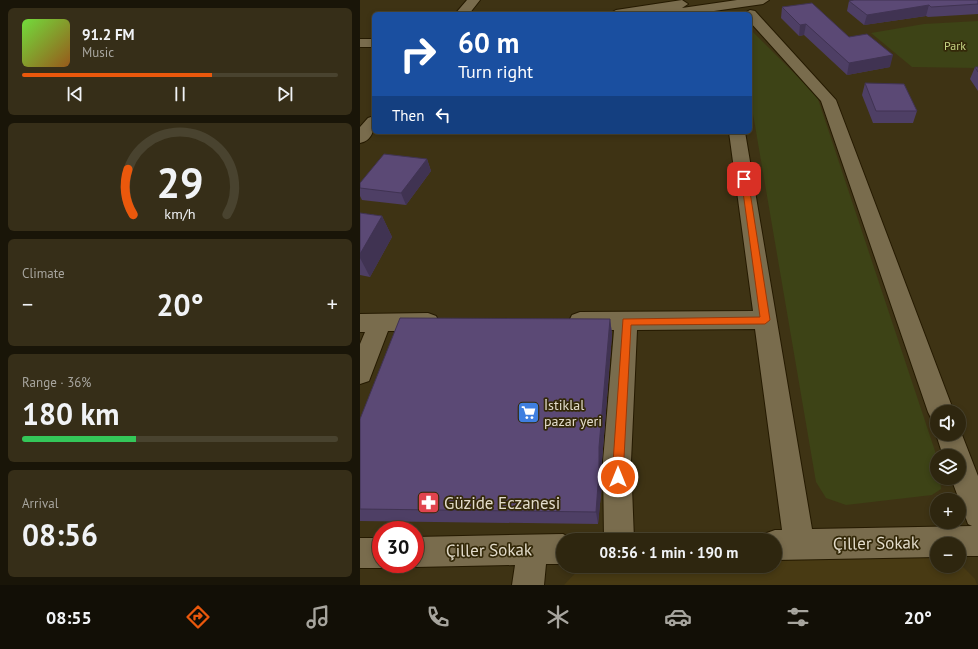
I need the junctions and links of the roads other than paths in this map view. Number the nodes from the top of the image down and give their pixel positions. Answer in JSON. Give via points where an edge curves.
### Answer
{"nodes":[{"id":1,"x":707,"y":0,"type":"edge"},
{"id":2,"x":467,"y":8,"type":"edge"},
{"id":3,"x":753,"y":8,"type":"edge"},
{"id":4,"x":458,"y":12,"type":"edge"},
{"id":5,"x":629,"y":12,"type":"edge"},
{"id":6,"x":697,"y":12,"type":"edge"},
{"id":7,"x":360,"y":34,"type":"edge"},
{"id":8,"x":372,"y":35,"type":"edge"},
{"id":9,"x":360,"y":43,"type":"edge"},
{"id":10,"x":372,"y":43,"type":"edge"},
{"id":11,"x":372,"y":123,"type":"edge"},
{"id":12,"x":737,"y":134,"type":"edge"},
{"id":13,"x":360,"y":138,"type":"edge"},
{"id":14,"x":765,"y":320,"type":"junction"},
{"id":15,"x":626,"y":321,"type":"junction"},
{"id":16,"x":452,"y":322,"type":"edge"},
{"id":17,"x":563,"y":322,"type":"edge"},
{"id":18,"x":370,"y":323,"type":"edge"},
{"id":19,"x":360,"y":374,"type":"edge"},
{"id":20,"x":938,"y":405,"type":"edge"},
{"id":21,"x":966,"y":481,"type":"edge"},
{"id":22,"x":978,"y":514,"type":"edge"},
{"id":23,"x":619,"y":533,"type":"edge"},
{"id":24,"x":978,"y":541,"type":"edge"},
{"id":25,"x":787,"y":544,"type":"edge"},
{"id":26,"x":556,"y":549,"type":"edge"},
{"id":27,"x":533,"y":550,"type":"junction"},
{"id":28,"x":424,"y":552,"type":"edge"},
{"id":29,"x":360,"y":553,"type":"edge"},
{"id":30,"x":372,"y":553,"type":"edge"},
{"id":31,"x":528,"y":585,"type":"edge"}],
"edges":[{"from":1,"to":5,"type":"street"},
{"from":2,"to":4,"type":"street"},
{"from":3,"to":6,"type":"street"},
{"from":3,"to":20,"type":"street","via":[[828,100]]},
{"from":7,"to":8,"type":"street"},
{"from":9,"to":10,"type":"street"},
{"from":11,"to":13,"type":"street"},
{"from":12,"to":14,"type":"street"},
{"from":14,"to":15,"type":"street"},
{"from":14,"to":25,"type":"street"},
{"from":15,"to":17,"type":"street"},
{"from":15,"to":23,"type":"street","via":[[618,461]]},
{"from":16,"to":18,"type":"street"},
{"from":18,"to":19,"type":"street"},
{"from":21,"to":22,"type":"street"},
{"from":24,"to":25,"type":"street","name":"Çiller Sokak"},
{"from":26,"to":27,"type":"street","name":"Çiller Sokak"},
{"from":27,"to":28,"type":"street","name":"Çiller Sokak"},
{"from":27,"to":31,"type":"street"},
{"from":29,"to":30,"type":"street"}]}
